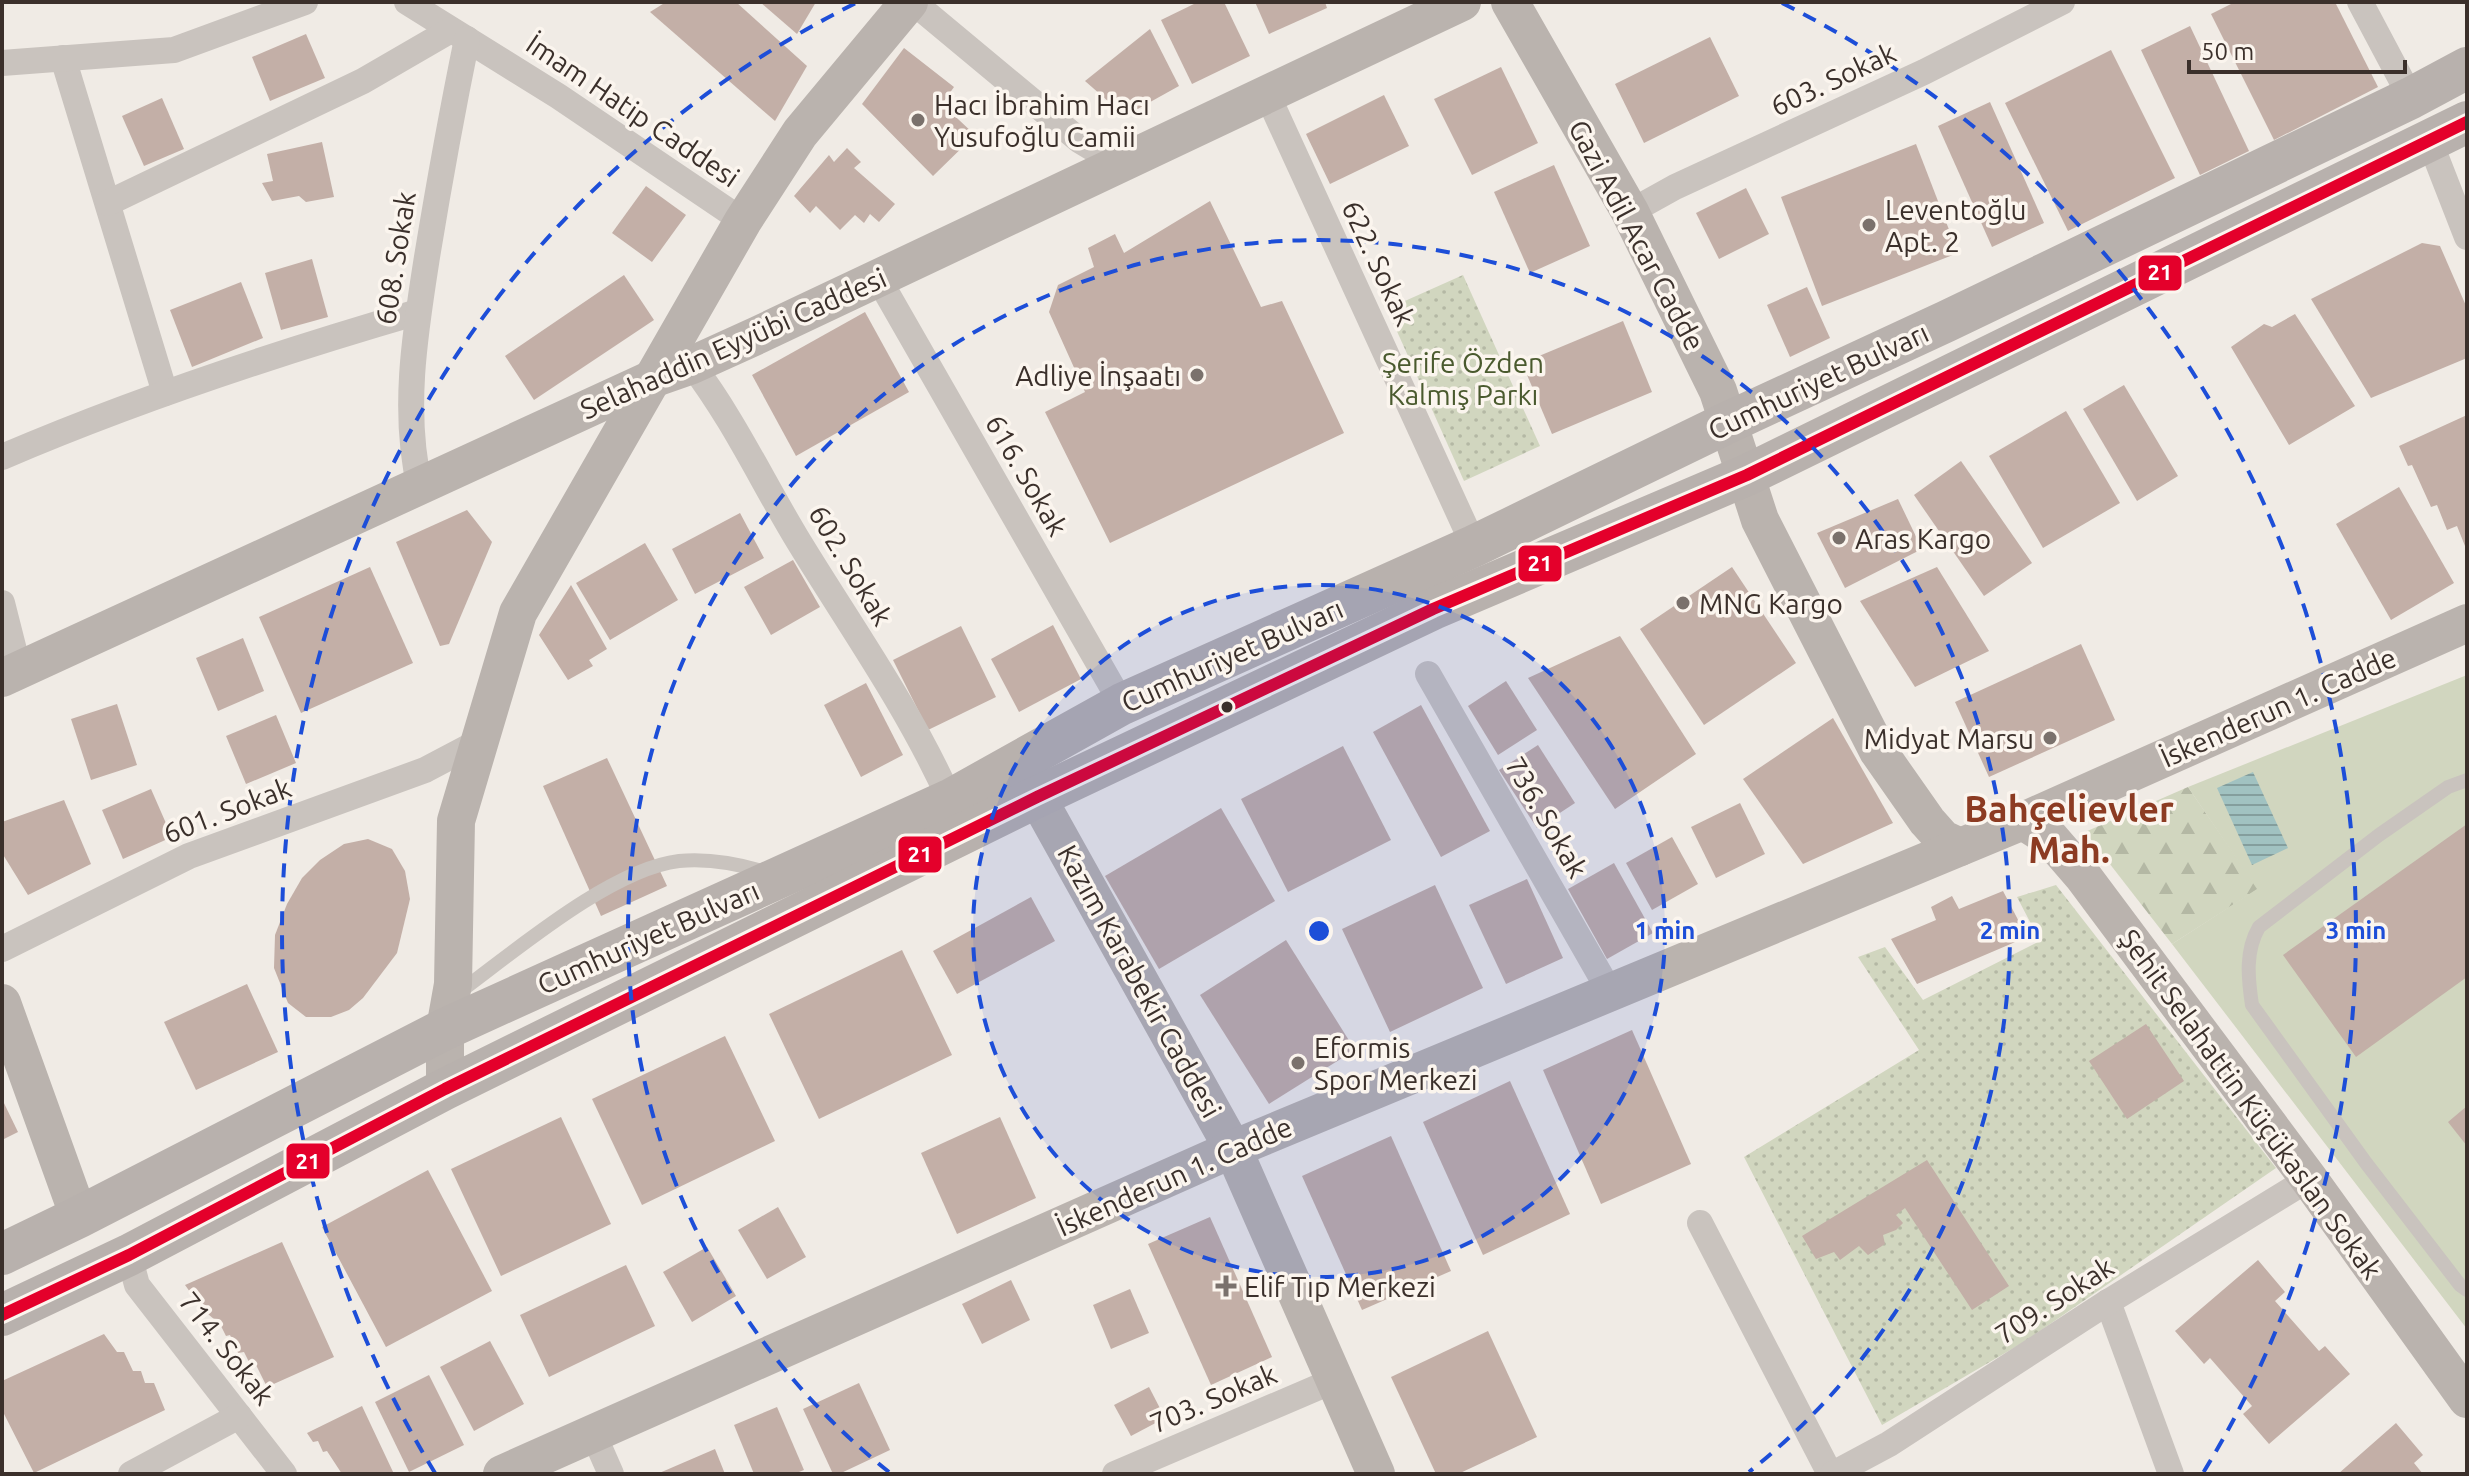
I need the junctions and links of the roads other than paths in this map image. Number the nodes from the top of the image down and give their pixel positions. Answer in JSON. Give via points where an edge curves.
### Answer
{"nodes":[{"id":1,"x":305,"y":2,"type":"edge"},
{"id":2,"x":407,"y":2,"type":"edge"},
{"id":3,"x":911,"y":2,"type":"edge"},
{"id":4,"x":1462,"y":2,"type":"edge"},
{"id":5,"x":1510,"y":2,"type":"edge"},
{"id":6,"x":2062,"y":2,"type":"edge"},
{"id":7,"x":2360,"y":2,"type":"edge"},
{"id":8,"x":459,"y":34,"type":"junction"},
{"id":9,"x":63,"y":58,"type":"junction"},
{"id":10,"x":2,"y":63,"type":"edge"},
{"id":11,"x":2467,"y":68,"type":"edge"},
{"id":12,"x":1267,"y":94,"type":"junction"},
{"id":13,"x":2411,"y":98,"type":"junction"},
{"id":14,"x":2467,"y":122,"type":"edge"},
{"id":15,"x":2430,"y":142,"type":"junction"},
{"id":16,"x":1119,"y":164,"type":"junction"},
{"id":17,"x":108,"y":203,"type":"junction"},
{"id":18,"x":1630,"y":212,"type":"junction"},
{"id":19,"x":743,"y":221,"type":"junction"},
{"id":20,"x":2467,"y":237,"type":"edge"},
{"id":21,"x":878,"y":278,"type":"junction"},
{"id":22,"x":418,"y":312,"type":"junction"},
{"id":23,"x":692,"y":365,"type":"junction"},
{"id":24,"x":652,"y":379,"type":"junction"},
{"id":25,"x":165,"y":393,"type":"junction"},
{"id":26,"x":1729,"y":422,"type":"junction"},
{"id":27,"x":2,"y":457,"type":"edge"},
{"id":28,"x":1747,"y":475,"type":"junction"},
{"id":29,"x":420,"y":488,"type":"junction"},
{"id":30,"x":1474,"y":546,"type":"junction"},
{"id":31,"x":2,"y":603,"type":"edge"},
{"id":32,"x":2467,"y":623,"type":"edge"},
{"id":33,"x":10,"y":674,"type":"edge"},
{"id":34,"x":1428,"y":674,"type":"dead end"},
{"id":35,"x":1122,"y":704,"type":"junction"},
{"id":36,"x":480,"y":741,"type":"junction"},
{"id":37,"x":2467,"y":780,"type":"edge"},
{"id":38,"x":1037,"y":797,"type":"junction"},
{"id":39,"x":950,"y":800,"type":"junction"},
{"id":40,"x":2023,"y":821,"type":"junction"},
{"id":41,"x":1960,"y":847,"type":"junction"},
{"id":42,"x":781,"y":877,"type":"junction"},
{"id":43,"x":2,"y":949,"type":"edge"},
{"id":44,"x":1610,"y":992,"type":"junction"},
{"id":45,"x":2,"y":1003,"type":"edge"},
{"id":46,"x":448,"y":1014,"type":"junction"},
{"id":47,"x":445,"y":1089,"type":"junction"},
{"id":48,"x":1233,"y":1149,"type":"junction"},
{"id":49,"x":2309,"y":1179,"type":"junction"},
{"id":50,"x":79,"y":1217,"type":"junction"},
{"id":51,"x":1700,"y":1223,"type":"dead end"},
{"id":52,"x":2,"y":1254,"type":"edge"},
{"id":53,"x":129,"y":1255,"type":"junction"},
{"id":54,"x":2467,"y":1290,"type":"edge"},
{"id":55,"x":2108,"y":1302,"type":"junction"},
{"id":56,"x":2,"y":1315,"type":"edge"},
{"id":57,"x":1335,"y":1380,"type":"junction"},
{"id":58,"x":2467,"y":1399,"type":"edge"},
{"id":59,"x":239,"y":1416,"type":"junction"},
{"id":60,"x":593,"y":1433,"type":"junction"},
{"id":61,"x":131,"y":1474,"type":"edge"},
{"id":62,"x":284,"y":1474,"type":"edge"},
{"id":63,"x":502,"y":1474,"type":"edge"},
{"id":64,"x":611,"y":1474,"type":"edge"},
{"id":65,"x":1115,"y":1474,"type":"edge"},
{"id":66,"x":1376,"y":1474,"type":"edge"},
{"id":67,"x":1831,"y":1474,"type":"edge"},
{"id":68,"x":2171,"y":1474,"type":"edge"}],
"edges":[{"from":1,"to":9,"type":"street","via":[[174,50]]},
{"from":2,"to":8,"type":"street","name":"İmam Hatip Caddesi"},
{"from":3,"to":16,"type":"street","via":[[1079,140]]},
{"from":3,"to":19,"type":"street","via":[[800,133]]},
{"from":4,"to":12,"type":"street","name":"Selahaddin Eyyübi Caddesi"},
{"from":5,"to":18,"type":"street","name":"Gazi Adil Acar Cadde"},
{"from":6,"to":18,"type":"street","name":"603. Sokak"},
{"from":7,"to":13,"type":"street"},
{"from":8,"to":17,"type":"street"},
{"from":8,"to":19,"type":"street","name":"İmam Hatip Caddesi"},
{"from":8,"to":22,"type":"street","name":"608. Sokak"},
{"from":9,"to":10,"type":"street"},
{"from":9,"to":17,"type":"street"},
{"from":11,"to":13,"type":"main road","name":"Cumhuriyet Bulvarı"},
{"from":12,"to":16,"type":"street","name":"Selahaddin Eyyübi Caddesi"},
{"from":12,"to":30,"type":"street","name":"622. Sokak"},
{"from":13,"to":26,"type":"main road","name":"Cumhuriyet Bulvarı"},
{"from":14,"to":15,"type":"main road","name":"Cumhuriyet Bulvarı"},
{"from":15,"to":20,"type":"street"},
{"from":15,"to":28,"type":"main road","name":"Cumhuriyet Bulvarı"},
{"from":16,"to":21,"type":"street","name":"Selahaddin Eyyübi Caddesi"},
{"from":17,"to":25,"type":"street"},
{"from":18,"to":26,"type":"street","name":"Gazi Adil Acar Cadde"},
{"from":19,"to":24,"type":"street"},
{"from":21,"to":23,"type":"street","name":"Selahaddin Eyyübi Caddesi"},
{"from":21,"to":35,"type":"street","name":"616. Sokak"},
{"from":22,"to":25,"type":"street"},
{"from":22,"to":29,"type":"street","name":"608. Sokak","via":[[412,454]]},
{"from":23,"to":24,"type":"street","name":"Selahaddin Eyyübi Caddesi"},
{"from":23,"to":39,"type":"street","name":"602. Sokak","via":[[715,395],[931,757]]},
{"from":24,"to":29,"type":"street","name":"Selahaddin Eyyübi Caddesi"},
{"from":24,"to":36,"type":"street","via":[[518,613]]},
{"from":25,"to":27,"type":"street"},
{"from":26,"to":28,"type":"street","name":"Gazi Adil Acar Cadde"},
{"from":26,"to":30,"type":"main road","name":"Cumhuriyet Bulvarı"},
{"from":28,"to":38,"type":"main road","name":"Cumhuriyet Bulvarı","via":[[1433,609]]},
{"from":28,"to":41,"type":"street","via":[[1760,520],[1878,751],[1927,821],[1943,839]]},
{"from":29,"to":33,"type":"street","name":"Selahaddin Eyyübi Caddesi"},
{"from":30,"to":35,"type":"main road","name":"Cumhuriyet Bulvarı"},
{"from":31,"to":33,"type":"street"},
{"from":32,"to":40,"type":"street","name":"İskenderun 1. Cadde"},
{"from":34,"to":44,"type":"street","name":"736. Sokak"},
{"from":35,"to":39,"type":"main road","name":"Cumhuriyet Bulvarı"},
{"from":36,"to":43,"type":"street","name":"601. Sokak","via":[[425,770],[189,856]]},
{"from":36,"to":46,"type":"street","via":[[456,821]]},
{"from":37,"to":54,"type":"lane","via":[[2448,787],[2379,835],[2259,927],[2250,942],[2248,980],[2252,1005],[2375,1175]]},
{"from":38,"to":47,"type":"main road","name":"Cumhuriyet Bulvarı"},
{"from":38,"to":48,"type":"street","name":"Kazım Karabekir Caddesi"},
{"from":39,"to":42,"type":"main road","name":"Cumhuriyet Bulvarı"},
{"from":40,"to":41,"type":"street","name":"İskenderun 1. Cadde"},
{"from":40,"to":49,"type":"street","name":"Şehit Selahattin Küçükaslan Sokak","via":[[2050,838],[2082,875]]},
{"from":41,"to":44,"type":"street","name":"İskenderun 1. Cadde"},
{"from":42,"to":46,"type":"main road","name":"Cumhuriyet Bulvarı"},
{"from":42,"to":46,"type":"lane","via":[[737,863],[677,861],[626,878],[568,912]]},
{"from":44,"to":48,"type":"street","name":"İskenderun 1. Cadde"},
{"from":45,"to":50,"type":"street"},
{"from":46,"to":47,"type":"street"},
{"from":46,"to":50,"type":"main road","name":"Cumhuriyet Bulvarı"},
{"from":47,"to":53,"type":"main road","name":"Cumhuriyet Bulvarı"},
{"from":48,"to":57,"type":"street","name":"Kazım Karabekir Caddesi"},
{"from":48,"to":60,"type":"street","name":"İskenderun 1. Cadde"},
{"from":49,"to":55,"type":"street","name":"709. Sokak"},
{"from":49,"to":58,"type":"street","name":"Şehit Selahattin Küçükaslan Sokak"},
{"from":50,"to":52,"type":"main road","name":"Cumhuriyet Bulvarı"},
{"from":51,"to":67,"type":"street"},
{"from":53,"to":56,"type":"main road","name":"Cumhuriyet Bulvarı"},
{"from":53,"to":59,"type":"street","name":"714. Sokak","via":[[137,1285]]},
{"from":55,"to":67,"type":"street","name":"709. Sokak","via":[[1889,1444]]},
{"from":55,"to":68,"type":"street"},
{"from":57,"to":65,"type":"street","name":"703. Sokak"},
{"from":57,"to":66,"type":"street","name":"Kazım Karabekir Caddesi"},
{"from":59,"to":61,"type":"street"},
{"from":59,"to":62,"type":"street","name":"714. Sokak"},
{"from":60,"to":63,"type":"street","name":"İskenderun 1. Cadde"},
{"from":60,"to":64,"type":"street"}]}
